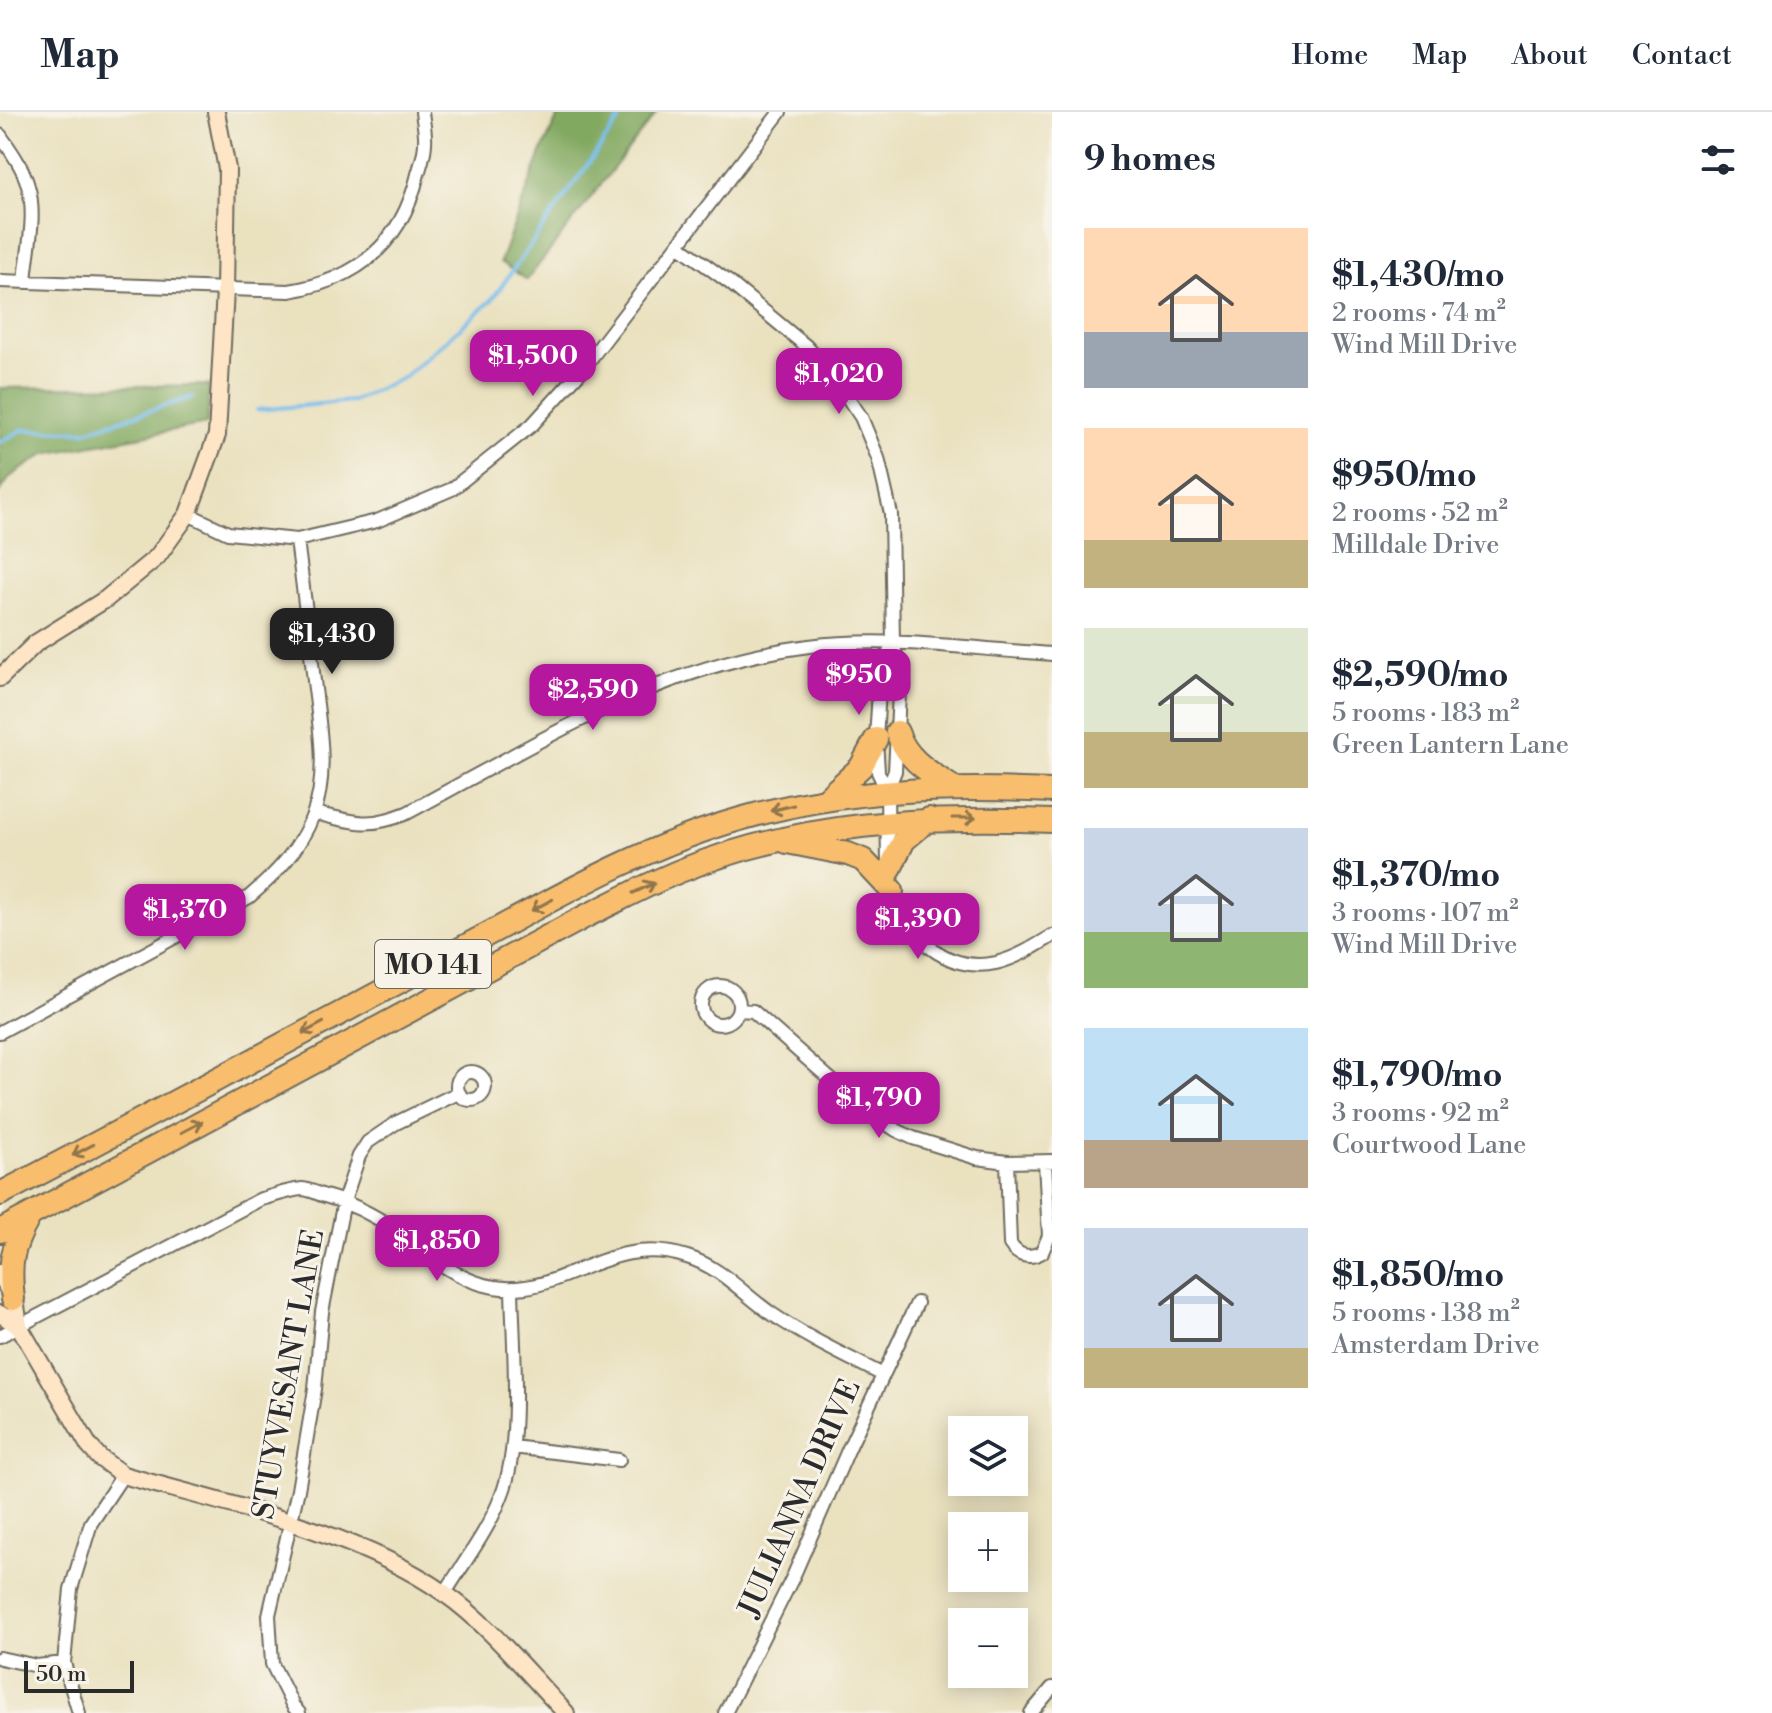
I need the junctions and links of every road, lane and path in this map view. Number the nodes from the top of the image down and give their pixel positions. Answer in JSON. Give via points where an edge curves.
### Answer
{"nodes":[{"id":1,"x":216,"y":112,"type":"edge"},
{"id":2,"x":422,"y":112,"type":"edge"},
{"id":3,"x":780,"y":112,"type":"edge"},
{"id":4,"x":0,"y":135,"type":"edge"},
{"id":5,"x":678,"y":245,"type":"junction"},
{"id":6,"x":0,"y":281,"type":"edge"},
{"id":7,"x":25,"y":282,"type":"junction"},
{"id":8,"x":225,"y":290,"type":"junction"},
{"id":9,"x":188,"y":514,"type":"junction"},
{"id":10,"x":297,"y":540,"type":"junction"},
{"id":11,"x":893,"y":643,"type":"junction"},
{"id":12,"x":1052,"y":654,"type":"edge"},
{"id":13,"x":0,"y":678,"type":"edge"},
{"id":14,"x":897,"y":732,"type":"junction"},
{"id":15,"x":876,"y":739,"type":"junction"},
{"id":16,"x":952,"y":787,"type":"junction"},
{"id":17,"x":887,"y":791,"type":"junction"},
{"id":18,"x":1052,"y":791,"type":"edge"},
{"id":19,"x":826,"y":799,"type":"junction"},
{"id":20,"x":314,"y":813,"type":"junction"},
{"id":21,"x":929,"y":819,"type":"junction"},
{"id":22,"x":1052,"y":821,"type":"edge"},
{"id":23,"x":886,"y":822,"type":"junction"},
{"id":24,"x":778,"y":840,"type":"junction"},
{"id":25,"x":890,"y":882,"type":"junction"},
{"id":26,"x":1052,"y":936,"type":"edge"},
{"id":27,"x":739,"y":1010,"type":"dead end"},
{"id":28,"x":0,"y":1032,"type":"edge"},
{"id":29,"x":458,"y":1093,"type":"dead end"},
{"id":30,"x":1049,"y":1161,"type":"edge"},
{"id":31,"x":1007,"y":1162,"type":"junction"},
{"id":32,"x":0,"y":1194,"type":"edge"},
{"id":33,"x":344,"y":1201,"type":"junction"},
{"id":34,"x":30,"y":1215,"type":"junction"},
{"id":35,"x":0,"y":1231,"type":"edge"},
{"id":36,"x":0,"y":1273,"type":"edge"},
{"id":37,"x":512,"y":1288,"type":"junction"},
{"id":38,"x":917,"y":1303,"type":"dead end"},
{"id":39,"x":7,"y":1306,"type":"edge"},
{"id":40,"x":19,"y":1326,"type":"junction"},
{"id":41,"x":0,"y":1336,"type":"edge"},
{"id":42,"x":883,"y":1375,"type":"junction"},
{"id":43,"x":513,"y":1447,"type":"junction"},
{"id":44,"x":619,"y":1460,"type":"dead end"},
{"id":45,"x":123,"y":1475,"type":"junction"},
{"id":46,"x":289,"y":1522,"type":"junction"},
{"id":47,"x":445,"y":1593,"type":"junction"},
{"id":48,"x":0,"y":1658,"type":"edge"},
{"id":49,"x":64,"y":1663,"type":"junction"},
{"id":50,"x":1052,"y":1688,"type":"edge"},
{"id":51,"x":79,"y":1713,"type":"edge"},
{"id":52,"x":299,"y":1713,"type":"edge"},
{"id":53,"x":566,"y":1713,"type":"edge"},
{"id":54,"x":725,"y":1713,"type":"edge"},
{"id":55,"x":1031,"y":1713,"type":"edge"}],
"edges":[{"from":1,"to":8,"type":"street","via":[[227,169]]},
{"from":2,"to":8,"type":"street","via":[[425,144],[416,186],[405,216],[376,253],[313,287]]},
{"from":3,"to":5,"type":"street"},
{"from":4,"to":7,"type":"street","via":[[29,187]]},
{"from":5,"to":10,"type":"street","via":[[581,371],[532,425],[475,472],[452,489],[377,521]]},
{"from":5,"to":11,"type":"street","via":[[806,346],[861,417],[878,458],[891,514]]},
{"from":6,"to":7,"type":"street"},
{"from":7,"to":8,"type":"street"},
{"from":8,"to":9,"type":"street","via":[[217,435]]},
{"from":9,"to":10,"type":"street","via":[[228,533]]},
{"from":9,"to":13,"type":"street","via":[[157,557],[106,599],[36,643]]},
{"from":10,"to":20,"type":"street","via":[[321,769]]},
{"from":11,"to":12,"type":"street"},
{"from":11,"to":14,"type":"street","via":[[900,673]]},
{"from":11,"to":15,"type":"street","via":[[880,674]]},
{"from":11,"to":20,"type":"street","via":[[809,646],[706,667],[583,717],[383,823],[362,824]]},
{"from":14,"to":16,"type":"highway","via":[[913,761]]},
{"from":14,"to":17,"type":"street","via":[[895,771]]},
{"from":15,"to":17,"type":"street","via":[[878,772]]},
{"from":15,"to":19,"type":"highway","via":[[861,767]]},
{"from":16,"to":17,"type":"highway","number":"MO 141"},
{"from":16,"to":18,"type":"highway","number":"MO 141"},
{"from":17,"to":19,"type":"highway","number":"MO 141"},
{"from":17,"to":23,"type":"street"},
{"from":19,"to":32,"type":"highway","number":"MO 141","one_way":true,"via":[[739,819],[637,857]]},
{"from":20,"to":28,"type":"street","via":[[283,866],[249,897]]},
{"from":21,"to":22,"type":"highway","number":"MO 141","one_way":true},
{"from":21,"to":23,"type":"highway","number":"MO 141"},
{"from":21,"to":25,"type":"highway","via":[[904,840]]},
{"from":23,"to":24,"type":"highway","number":"MO 141"},
{"from":23,"to":25,"type":"street"},
{"from":24,"to":25,"type":"highway","via":[[848,854]]},
{"from":34,"to":24,"type":"highway","number":"MO 141","one_way":true,"via":[[631,894],[681,871]]},
{"from":25,"to":26,"type":"street","via":[[909,927],[922,942],[961,962],[994,963],[1025,953]]},
{"from":27,"to":31,"type":"street","via":[[753,1011],[864,1109],[896,1130],[977,1158]]},
{"from":29,"to":33,"type":"street","name":"STUYVESANT LANE","via":[[368,1142]]},
{"from":30,"to":31,"type":"street"},
{"from":30,"to":31,"type":"street","via":[[1049,1236],[1042,1252],[1029,1257],[1010,1244]]},
{"from":33,"to":37,"type":"street","via":[[373,1215],[445,1267],[492,1287]]},
{"from":33,"to":40,"type":"street","via":[[303,1189],[261,1199]]},
{"from":33,"to":46,"type":"street","name":"STUYVESANT LANE"},
{"from":34,"to":35,"type":"highway","number":"MO 141"},
{"from":34,"to":39,"type":"highway","via":[[15,1242]]},
{"from":36,"to":39,"type":"street"},
{"from":37,"to":42,"type":"street","via":[[546,1282],[601,1259],[664,1250],[719,1271],[807,1337]]},
{"from":37,"to":43,"type":"street"},
{"from":38,"to":42,"type":"street","name":"JULIANNA DRIVE"},
{"from":39,"to":40,"type":"street"},
{"from":40,"to":41,"type":"street"},
{"from":40,"to":45,"type":"street","via":[[89,1446]]},
{"from":42,"to":54,"type":"street","name":"JULIANNA DRIVE","via":[[793,1577]]},
{"from":43,"to":44,"type":"street"},
{"from":43,"to":47,"type":"street","via":[[501,1498]]},
{"from":45,"to":46,"type":"street"},
{"from":45,"to":49,"type":"street","via":[[91,1523],[78,1563]]},
{"from":46,"to":47,"type":"street","via":[[380,1556]]},
{"from":46,"to":52,"type":"street","name":"STUYVESANT LANE","via":[[269,1615],[269,1643],[272,1664]]},
{"from":47,"to":53,"type":"street"},
{"from":48,"to":49,"type":"street","via":[[37,1666]]},
{"from":49,"to":51,"type":"street"},
{"from":50,"to":55,"type":"street"}]}
